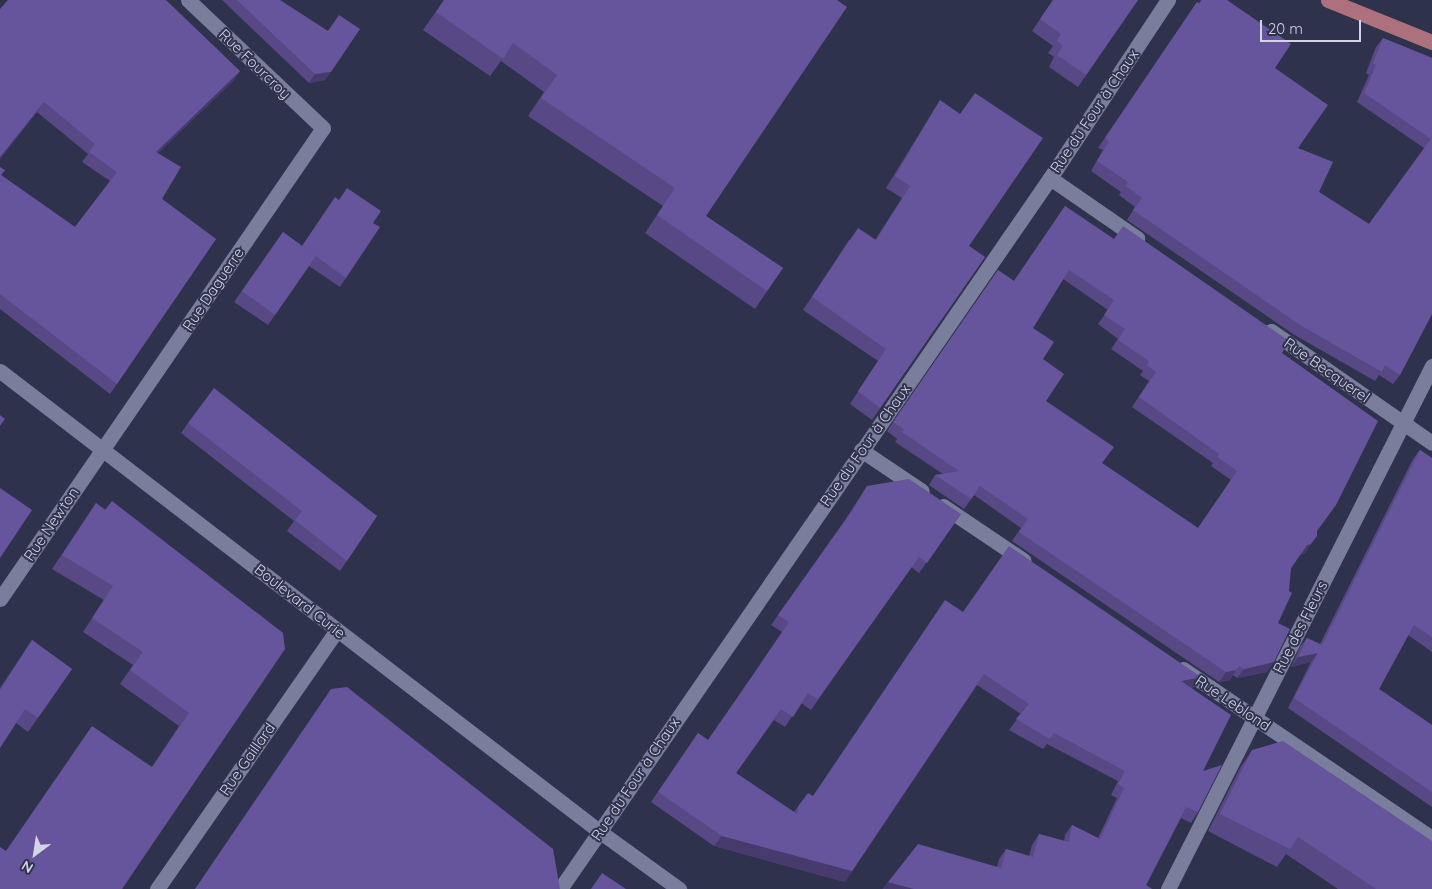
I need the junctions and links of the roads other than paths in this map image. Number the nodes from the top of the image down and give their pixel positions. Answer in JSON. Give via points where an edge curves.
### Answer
{"nodes":[{"id":1,"x":188,"y":0,"type":"edge"},
{"id":2,"x":1168,"y":0,"type":"edge"},
{"id":3,"x":1328,"y":0,"type":"edge"},
{"id":4,"x":1432,"y":42,"type":"edge"},
{"id":5,"x":323,"y":128,"type":"joint"},
{"id":6,"x":1050,"y":178,"type":"junction"},
{"id":7,"x":1147,"y":245,"type":"edge"},
{"id":8,"x":1260,"y":323,"type":"edge"},
{"id":9,"x":1432,"y":366,"type":"edge"},
{"id":10,"x":0,"y":371,"type":"edge"},
{"id":11,"x":1403,"y":422,"type":"junction"},
{"id":12,"x":1432,"y":443,"type":"edge"},
{"id":13,"x":102,"y":449,"type":"junction"},
{"id":14,"x":861,"y":450,"type":"junction"},
{"id":15,"x":1039,"y":571,"type":"edge"},
{"id":16,"x":0,"y":600,"type":"edge"},
{"id":17,"x":337,"y":630,"type":"junction"},
{"id":18,"x":1169,"y":659,"type":"edge"},
{"id":19,"x":1255,"y":718,"type":"junction"},
{"id":20,"x":600,"y":831,"type":"junction"},
{"id":21,"x":1432,"y":838,"type":"edge"},
{"id":22,"x":157,"y":889,"type":"edge"},
{"id":23,"x":560,"y":889,"type":"edge"},
{"id":24,"x":679,"y":889,"type":"edge"},
{"id":25,"x":1168,"y":889,"type":"edge"}],
"edges":[{"from":1,"to":5,"type":"street","name":"Rue Fourcroy"},
{"from":2,"to":6,"type":"street","name":"Rue du Four à Chaux"},
{"from":3,"to":4,"type":"main road"},
{"from":5,"to":13,"type":"street","name":"Rue Daguerre"},
{"from":6,"to":7,"type":"street"},
{"from":6,"to":14,"type":"street","name":"Rue du Four à Chaux"},
{"from":8,"to":11,"type":"street","name":"Rue Becquerel"},
{"from":9,"to":11,"type":"street","name":"Rue des Fleurs"},
{"from":10,"to":13,"type":"street","name":"Boulevard Curie"},
{"from":11,"to":12,"type":"street","name":"Rue Becquerel"},
{"from":11,"to":19,"type":"street","name":"Rue des Fleurs"},
{"from":13,"to":16,"type":"street","name":"Rue Newton"},
{"from":13,"to":17,"type":"street","name":"Boulevard Curie"},
{"from":14,"to":15,"type":"street"},
{"from":14,"to":20,"type":"street","name":"Rue du Four à Chaux"},
{"from":17,"to":20,"type":"street","name":"Boulevard Curie"},
{"from":17,"to":22,"type":"street","name":"Rue Gaillard"},
{"from":18,"to":19,"type":"street","name":"Rue Leblond"},
{"from":19,"to":21,"type":"street","name":"Rue Leblond"},
{"from":19,"to":25,"type":"street","name":"Rue des Fleurs"},
{"from":20,"to":23,"type":"street","name":"Rue du Four à Chaux"},
{"from":20,"to":24,"type":"street","name":"Boulevard Curie"}]}
